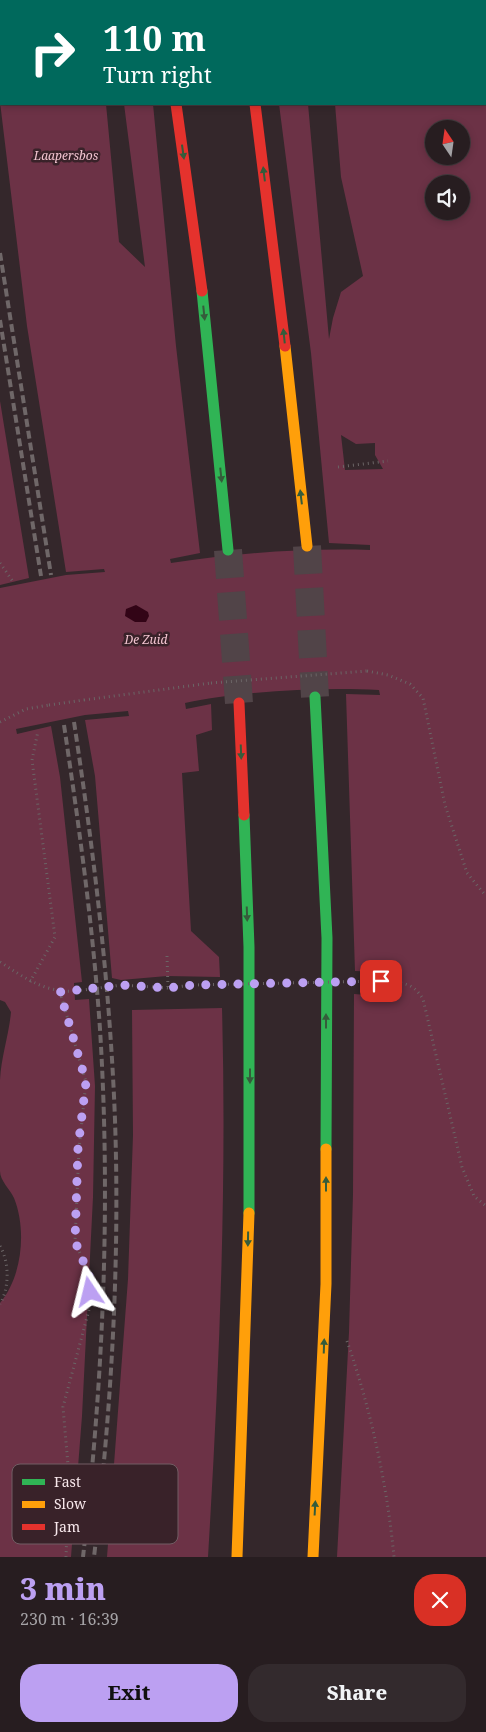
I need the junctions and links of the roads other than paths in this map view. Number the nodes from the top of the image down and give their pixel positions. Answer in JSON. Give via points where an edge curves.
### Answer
{"nodes":[{"id":1,"x":176,"y":105,"type":"edge"},
{"id":2,"x":255,"y":105,"type":"edge"},
{"id":3,"x":306,"y":546,"type":"tunnel mouth"},
{"id":4,"x":228,"y":550,"type":"tunnel mouth"},
{"id":5,"x":316,"y":697,"type":"tunnel mouth"},
{"id":6,"x":239,"y":703,"type":"tunnel mouth"},
{"id":7,"x":237,"y":1557,"type":"edge"},
{"id":8,"x":313,"y":1557,"type":"edge"}],
"edges":[{"from":1,"to":4,"type":"highway","one_way":true,"via":[[201,281]]},
{"from":3,"to":2,"type":"highway","one_way":true},
{"from":8,"to":5,"type":"highway","one_way":true,"via":[[326,1244],[326,938]]},
{"from":6,"to":7,"type":"highway","one_way":true,"via":[[249,946],[250,1151],[246,1392]]}]}
